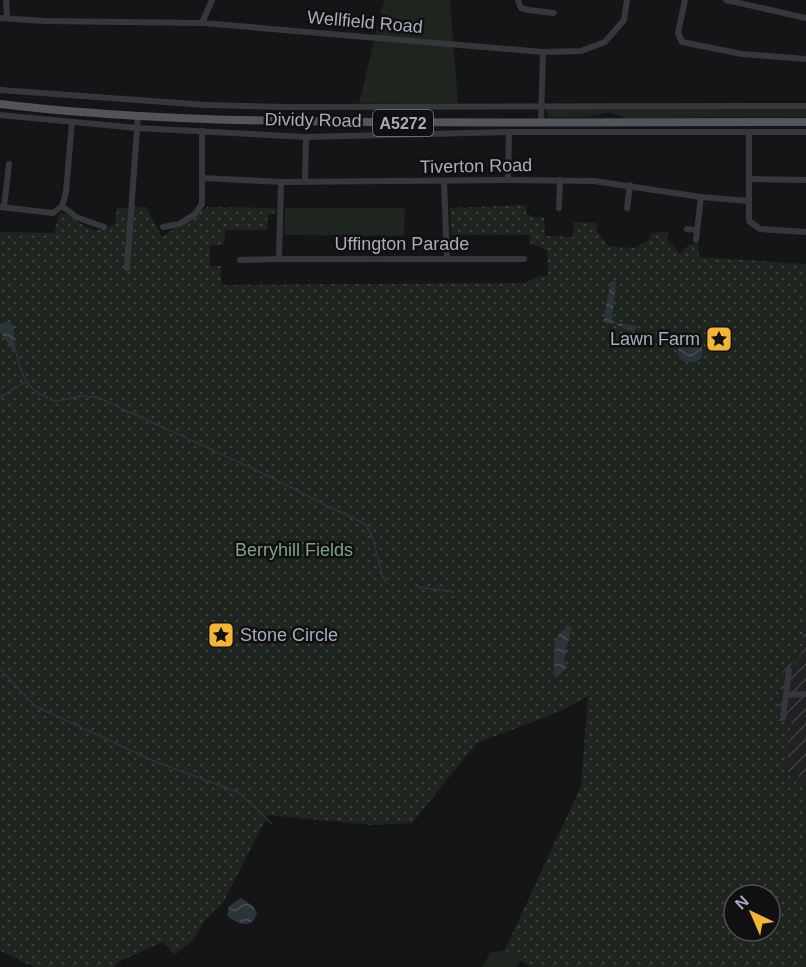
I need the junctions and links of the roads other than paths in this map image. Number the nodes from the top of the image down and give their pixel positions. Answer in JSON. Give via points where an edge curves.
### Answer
{"nodes":[{"id":1,"x":6,"y":0,"type":"edge"},
{"id":2,"x":212,"y":0,"type":"edge"},
{"id":3,"x":518,"y":0,"type":"edge"},
{"id":4,"x":627,"y":0,"type":"edge"},
{"id":5,"x":685,"y":0,"type":"edge"},
{"id":6,"x":726,"y":0,"type":"edge"},
{"id":7,"x":554,"y":13,"type":"dead end"},
{"id":8,"x":4,"y":18,"type":"edge"},
{"id":9,"x":806,"y":18,"type":"edge"},
{"id":10,"x":202,"y":23,"type":"junction"},
{"id":11,"x":543,"y":52,"type":"junction"},
{"id":12,"x":806,"y":59,"type":"edge"},
{"id":13,"x":0,"y":90,"type":"edge"},
{"id":14,"x":75,"y":96,"type":"junction"},
{"id":15,"x":0,"y":104,"type":"edge"},
{"id":16,"x":541,"y":105,"type":"junction"},
{"id":17,"x":806,"y":106,"type":"edge"},
{"id":18,"x":0,"y":115,"type":"edge"},
{"id":19,"x":138,"y":116,"type":"junction"},
{"id":20,"x":73,"y":117,"type":"junction"},
{"id":21,"x":541,"y":122,"type":"junction"},
{"id":22,"x":806,"y":122,"type":"edge"},
{"id":23,"x":137,"y":128,"type":"junction"},
{"id":24,"x":202,"y":131,"type":"junction"},
{"id":25,"x":509,"y":132,"type":"junction"},
{"id":26,"x":749,"y":132,"type":"junction"},
{"id":27,"x":806,"y":132,"type":"edge"},
{"id":28,"x":306,"y":137,"type":"junction"},
{"id":29,"x":9,"y":164,"type":"dead end"},
{"id":30,"x":203,"y":178,"type":"junction"},
{"id":31,"x":750,"y":179,"type":"junction"},
{"id":32,"x":508,"y":180,"type":"junction"},
{"id":33,"x":560,"y":180,"type":"junction"},
{"id":34,"x":806,"y":180,"type":"edge"},
{"id":35,"x":281,"y":182,"type":"junction"},
{"id":36,"x":305,"y":182,"type":"junction"},
{"id":37,"x":444,"y":182,"type":"junction"},
{"id":38,"x":630,"y":185,"type":"junction"},
{"id":39,"x":701,"y":197,"type":"junction"},
{"id":40,"x":749,"y":201,"type":"junction"},
{"id":41,"x":62,"y":206,"type":"junction"},
{"id":42,"x":2,"y":207,"type":"edge"},
{"id":43,"x":559,"y":208,"type":"dead end"},
{"id":44,"x":627,"y":208,"type":"dead end"},
{"id":45,"x":104,"y":227,"type":"dead end"},
{"id":46,"x":163,"y":227,"type":"dead end"},
{"id":47,"x":687,"y":229,"type":"dead end"},
{"id":48,"x":696,"y":230,"type":"junction"},
{"id":49,"x":806,"y":232,"type":"edge"},
{"id":50,"x":696,"y":240,"type":"dead end"},
{"id":51,"x":279,"y":259,"type":"junction"},
{"id":52,"x":447,"y":259,"type":"junction"},
{"id":53,"x":524,"y":259,"type":"dead end"},
{"id":54,"x":240,"y":260,"type":"dead end"},
{"id":55,"x":127,"y":268,"type":"dead end"},
{"id":56,"x":789,"y":670,"type":"dead end"},
{"id":57,"x":806,"y":694,"type":"edge"},
{"id":58,"x":786,"y":695,"type":"junction"},
{"id":59,"x":783,"y":718,"type":"dead end"}],
"edges":[{"from":1,"to":8,"type":"street"},
{"from":2,"to":10,"type":"street"},
{"from":3,"to":7,"type":"street","via":[[521,8]]},
{"from":4,"to":11,"type":"street","name":"Wellfield Road","via":[[624,20],[605,42],[581,51]]},
{"from":5,"to":12,"type":"street","via":[[678,33],[682,42],[742,54]]},
{"from":6,"to":9,"type":"street"},
{"from":8,"to":10,"type":"street","name":"Wellfield Road"},
{"from":10,"to":11,"type":"street","name":"Wellfield Road"},
{"from":11,"to":16,"type":"street"},
{"from":13,"to":14,"type":"street","name":"Dividy Road"},
{"from":14,"to":16,"type":"street","name":"Dividy Road","via":[[278,107]]},
{"from":14,"to":20,"type":"street"},
{"from":15,"to":20,"type":"main road","name":"Dividy Road","number":"A5272"},
{"from":16,"to":17,"type":"street","name":"Dividy Road"},
{"from":16,"to":21,"type":"street"},
{"from":18,"to":20,"type":"street","name":"Dividy Road"},
{"from":19,"to":20,"type":"main road","name":"Dividy Road","number":"A5272"},
{"from":19,"to":21,"type":"main road","name":"Dividy Road","number":"A5272","via":[[219,121]]},
{"from":19,"to":23,"type":"street"},
{"from":20,"to":23,"type":"street","name":"Dividy Road"},
{"from":20,"to":41,"type":"street"},
{"from":21,"to":22,"type":"main road","name":"Dividy Road","number":"A5272"},
{"from":23,"to":24,"type":"street","name":"Dividy Road"},
{"from":23,"to":55,"type":"street"},
{"from":24,"to":28,"type":"street","name":"Dividy Road"},
{"from":24,"to":30,"type":"street"},
{"from":25,"to":26,"type":"street","name":"Dividy Road"},
{"from":25,"to":28,"type":"street","name":"Dividy Road"},
{"from":25,"to":32,"type":"street"},
{"from":26,"to":27,"type":"street","name":"Dividy Road"},
{"from":26,"to":31,"type":"street"},
{"from":28,"to":36,"type":"street"},
{"from":29,"to":42,"type":"street"},
{"from":30,"to":35,"type":"street","name":"Tiverton Road"},
{"from":30,"to":46,"type":"street","via":[[202,204],[195,214],[179,224]]},
{"from":31,"to":34,"type":"street"},
{"from":31,"to":40,"type":"street"},
{"from":32,"to":33,"type":"street","name":"Tiverton Road"},
{"from":32,"to":37,"type":"street","name":"Tiverton Road"},
{"from":33,"to":38,"type":"street","name":"Tiverton Road"},
{"from":33,"to":43,"type":"street"},
{"from":35,"to":36,"type":"street","name":"Tiverton Road"},
{"from":35,"to":51,"type":"street"},
{"from":36,"to":37,"type":"street","name":"Tiverton Road"},
{"from":37,"to":52,"type":"street"},
{"from":38,"to":39,"type":"street","name":"Tiverton Road"},
{"from":38,"to":44,"type":"street"},
{"from":39,"to":40,"type":"street","name":"Tiverton Road"},
{"from":39,"to":48,"type":"street"},
{"from":40,"to":49,"type":"street","via":[[749,221],[756,228]]},
{"from":41,"to":42,"type":"street","via":[[53,213]]},
{"from":41,"to":45,"type":"street","via":[[76,217]]},
{"from":47,"to":48,"type":"street"},
{"from":48,"to":50,"type":"street"},
{"from":51,"to":52,"type":"street","name":"Uffington Parade"},
{"from":51,"to":54,"type":"street","name":"Uffington Parade"},
{"from":52,"to":53,"type":"street","name":"Uffington Parade"},
{"from":56,"to":58,"type":"street"},
{"from":57,"to":58,"type":"street"},
{"from":58,"to":59,"type":"street"}]}
